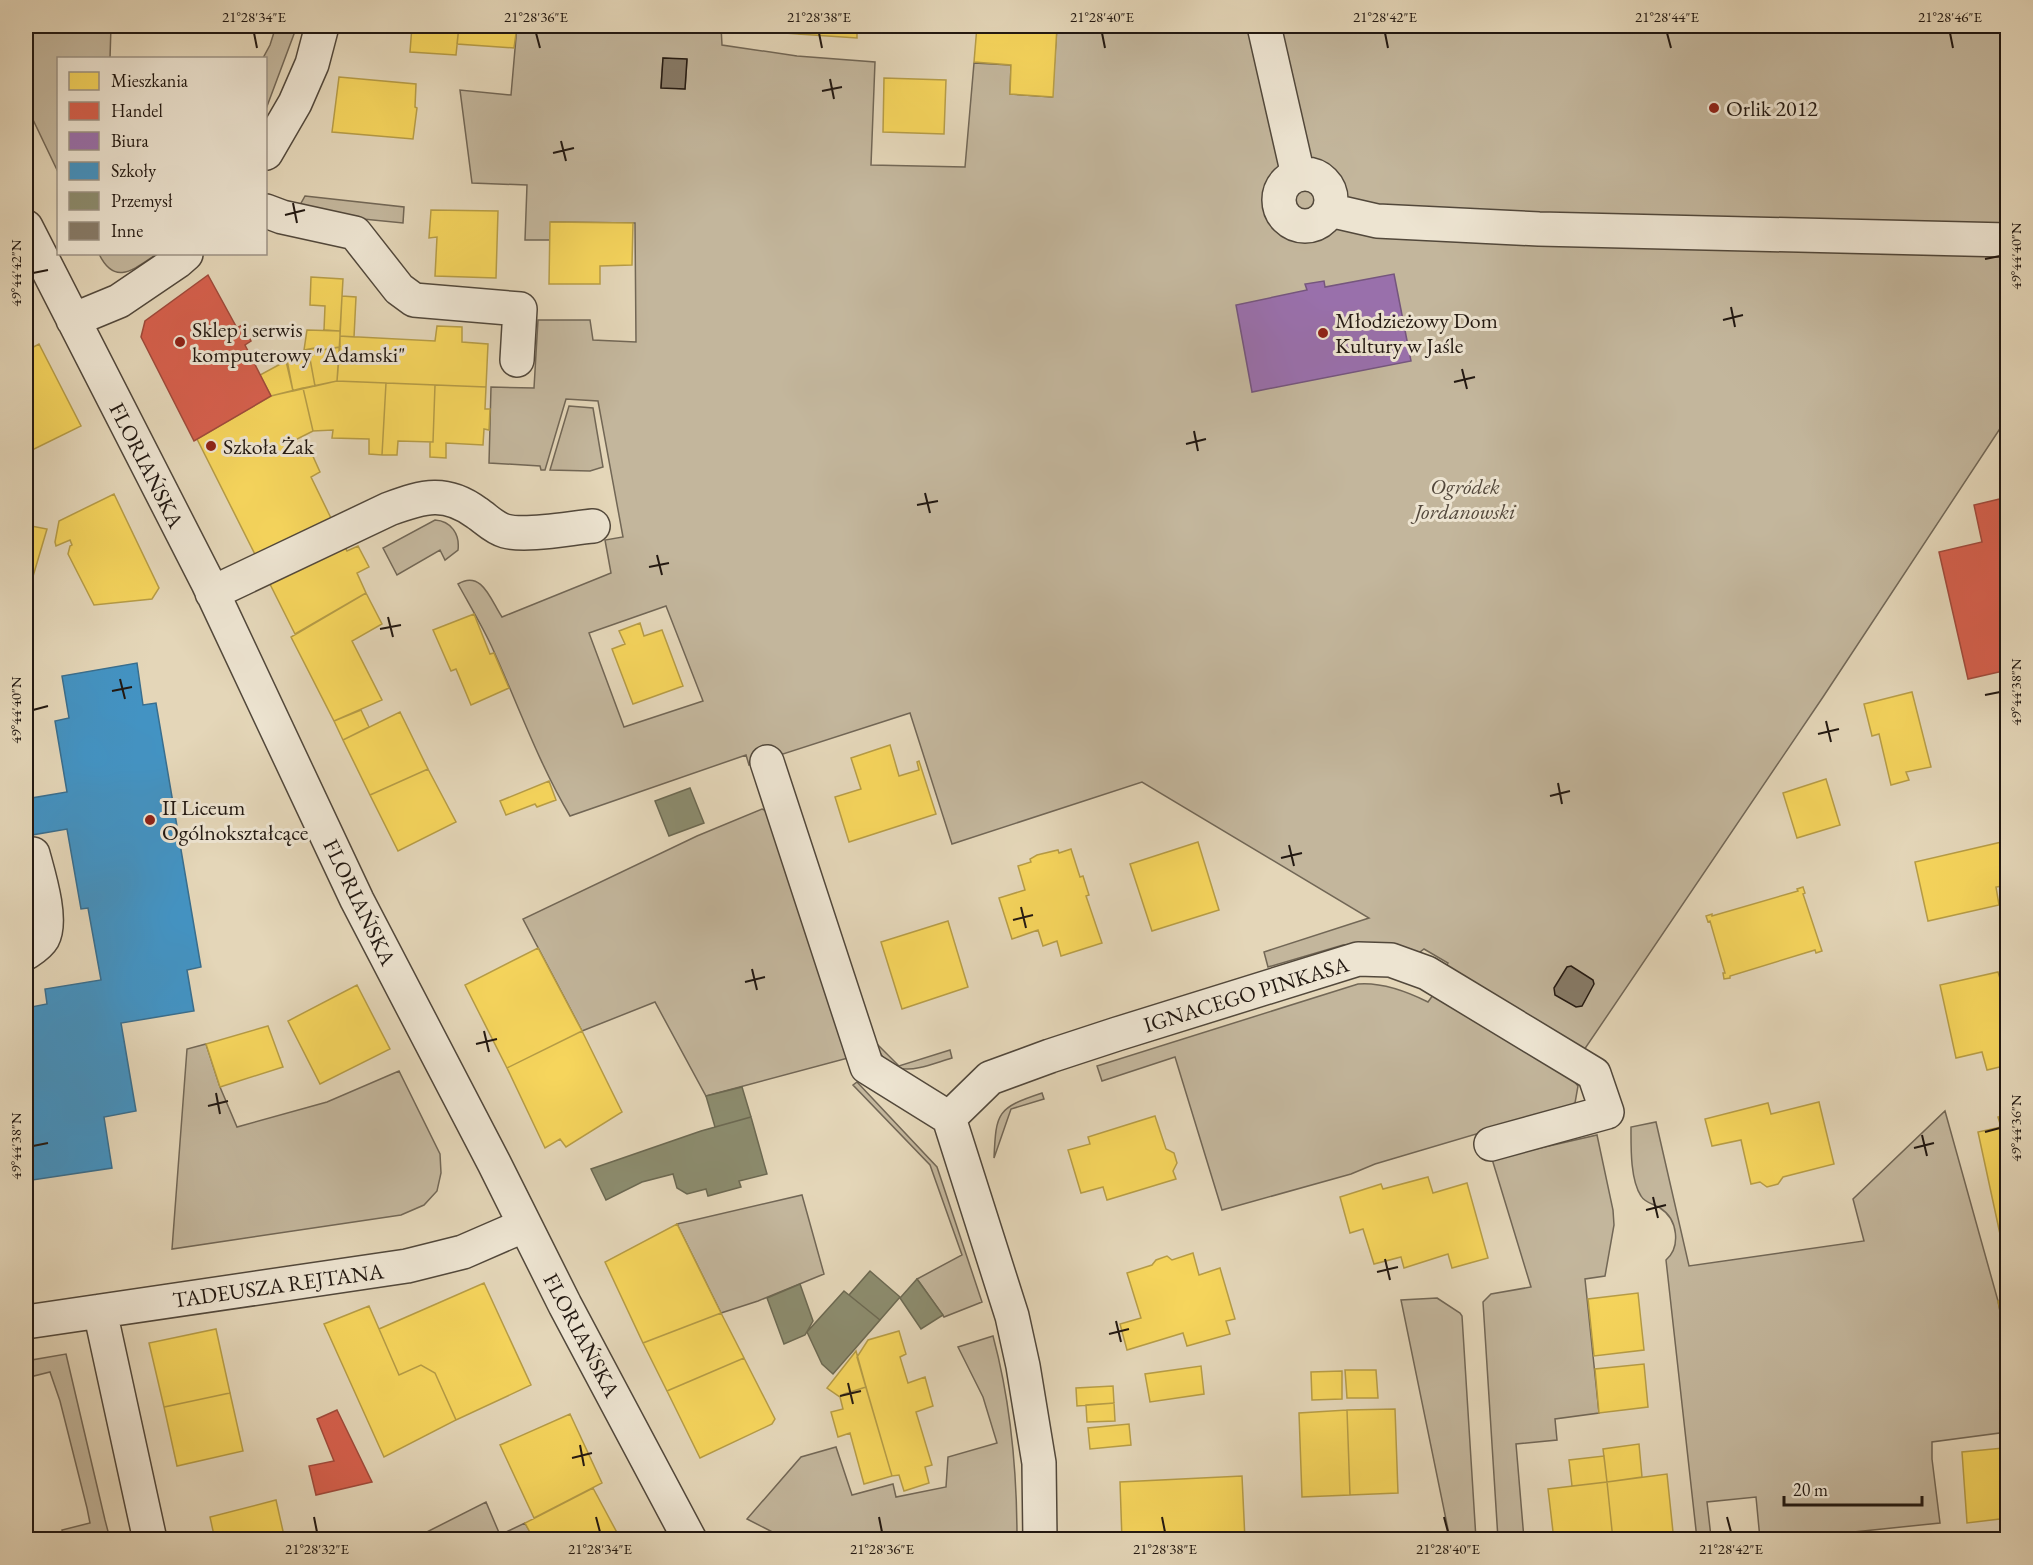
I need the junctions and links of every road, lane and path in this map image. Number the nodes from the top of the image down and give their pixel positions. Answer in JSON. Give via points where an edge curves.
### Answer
{"nodes":[{"id":1,"x":322,"y":26,"type":"edge"},
{"id":2,"x":1264,"y":26,"type":"edge"},
{"id":3,"x":267,"y":151,"type":"edge"},
{"id":4,"x":1298,"y":175,"type":"junction"},
{"id":5,"x":1329,"y":210,"type":"junction"},
{"id":6,"x":267,"y":211,"type":"edge"},
{"id":7,"x":26,"y":227,"type":"edge"},
{"id":8,"x":2007,"y":240,"type":"edge"},
{"id":9,"x":185,"y":255,"type":"edge"},
{"id":10,"x":73,"y":320,"type":"junction"},
{"id":11,"x":517,"y":360,"type":"dead end"},
{"id":12,"x":593,"y":526,"type":"dead end"},
{"id":13,"x":212,"y":593,"type":"junction"},
{"id":14,"x":767,"y":762,"type":"dead end"},
{"id":15,"x":33,"y":854,"type":"dead end"},
{"id":16,"x":26,"y":953,"type":"edge"},
{"id":17,"x":949,"y":1118,"type":"junction"},
{"id":18,"x":1491,"y":1144,"type":"dead end"},
{"id":19,"x":525,"y":1225,"type":"junction"},
{"id":20,"x":100,"y":1311,"type":"junction"},
{"id":21,"x":26,"y":1322,"type":"edge"},
{"id":22,"x":150,"y":1539,"type":"edge"},
{"id":23,"x":690,"y":1539,"type":"edge"},
{"id":24,"x":1040,"y":1539,"type":"edge"}],
"edges":[{"from":1,"to":3,"type":"street","via":[[312,64],[295,103]]},
{"from":2,"to":4,"type":"street"},
{"from":4,"to":5,"type":"street","via":[[1314,176],[1327,186]]},
{"from":4,"to":5,"type":"street","via":[[1283,185],[1280,194],[1278,202],[1286,219],[1311,226]]},
{"from":5,"to":8,"type":"street","via":[[1377,221],[1539,229]]},
{"from":6,"to":11,"type":"street","via":[[355,233],[399,290],[414,300],[520,309]]},
{"from":7,"to":10,"type":"street","name":"FLORIAŃSKA"},
{"from":9,"to":10,"type":"street","via":[[119,301]]},
{"from":10,"to":13,"type":"street","name":"FLORIAŃSKA"},
{"from":12,"to":13,"type":"street","via":[[514,532],[497,528],[453,499],[419,499],[389,509]]},
{"from":13,"to":19,"type":"street","name":"FLORIAŃSKA","via":[[357,900]]},
{"from":14,"to":17,"type":"street","via":[[867,1066]]},
{"from":15,"to":16,"type":"street","via":[[46,927],[44,937]]},
{"from":17,"to":18,"type":"street","name":"IGNACEGO PINKASA","via":[[990,1078],[1050,1056],[1358,959],[1391,960],[1427,973],[1594,1074],[1607,1112]]},
{"from":17,"to":24,"type":"street","via":[[1012,1316],[1023,1366],[1039,1463]]},
{"from":19,"to":20,"type":"street","name":"TADEUSZA REJTANA","via":[[463,1252],[407,1266]]},
{"from":19,"to":23,"type":"street","name":"FLORIAŃSKA"},
{"from":20,"to":21,"type":"street","name":"TADEUSZA REJTANA"},
{"from":20,"to":22,"type":"street"}]}
